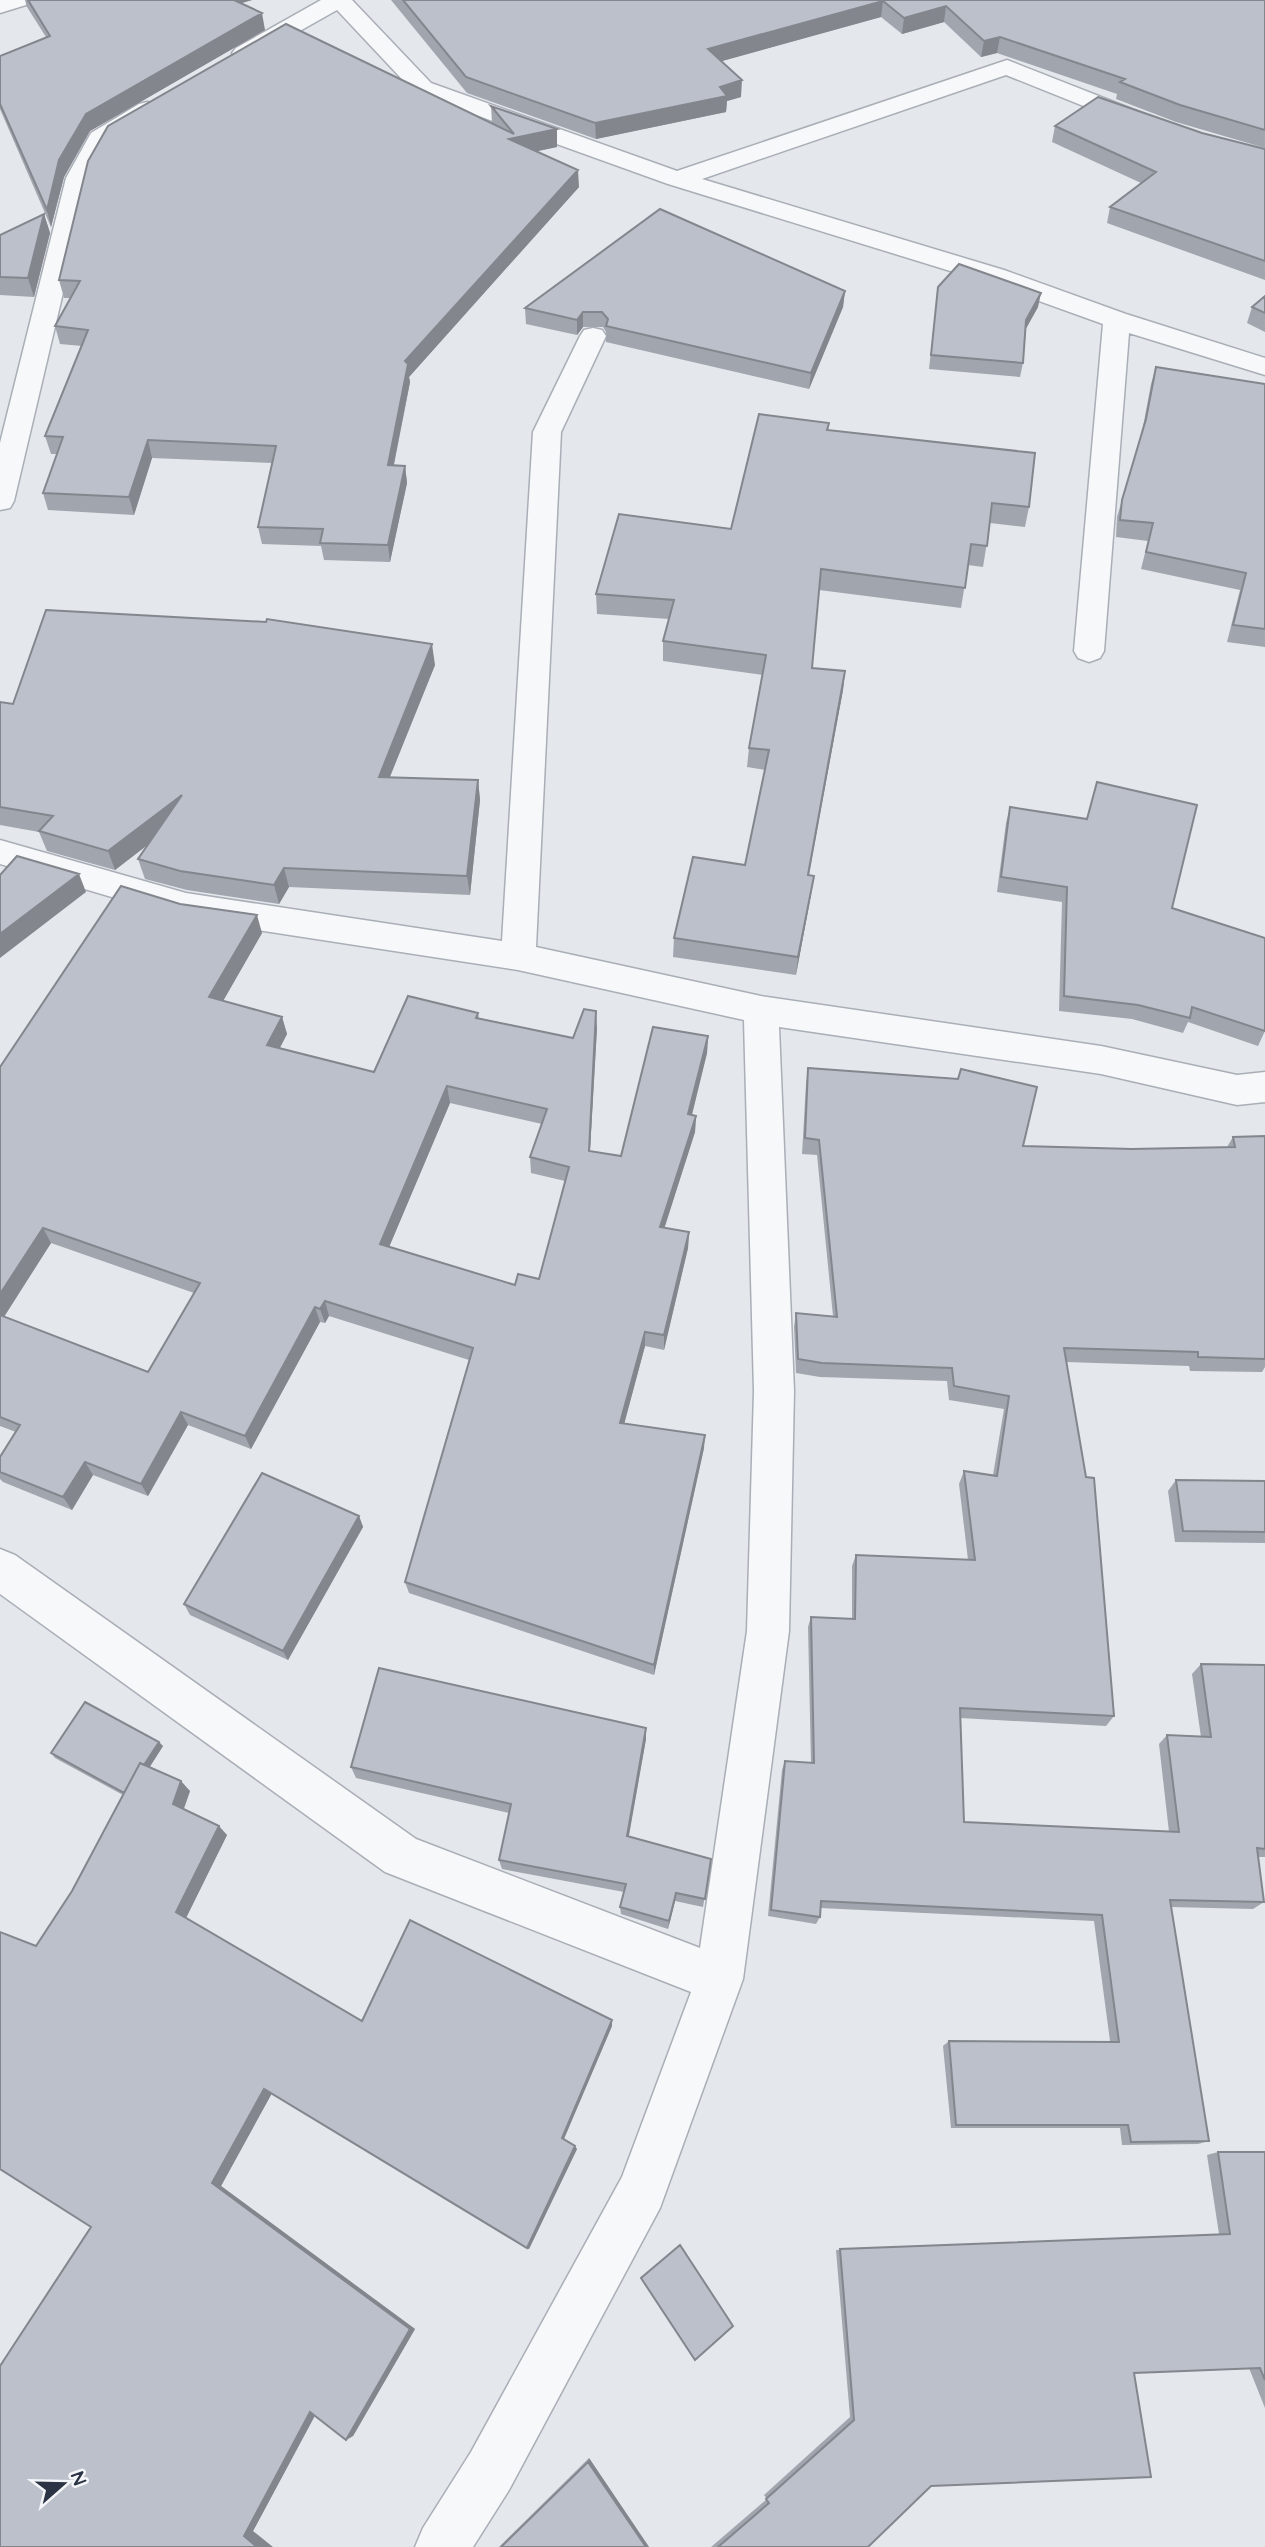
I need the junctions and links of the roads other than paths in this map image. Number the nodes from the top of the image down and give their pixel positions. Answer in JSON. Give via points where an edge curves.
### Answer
{"nodes":[{"id":1,"x":18,"y":0,"type":"edge"},
{"id":2,"x":338,"y":0,"type":"edge"},
{"id":3,"x":0,"y":6,"type":"edge"},
{"id":4,"x":218,"y":68,"type":"edge"},
{"id":5,"x":171,"y":95,"type":"edge"},
{"id":6,"x":1156,"y":126,"type":"edge"},
{"id":7,"x":677,"y":179,"type":"junction"},
{"id":8,"x":1118,"y":320,"type":"junction"},
{"id":9,"x":593,"y":336,"type":"edge"},
{"id":10,"x":1265,"y":367,"type":"edge"},
{"id":11,"x":0,"y":501,"type":"edge"},
{"id":12,"x":1089,"y":652,"type":"dead end"},
{"id":13,"x":0,"y":852,"type":"edge"},
{"id":14,"x":517,"y":957,"type":"junction"},
{"id":15,"x":761,"y":1010,"type":"junction"},
{"id":16,"x":1265,"y":1087,"type":"edge"},
{"id":17,"x":0,"y":1569,"type":"edge"},
{"id":18,"x":719,"y":1979,"type":"junction"},
{"id":19,"x":442,"y":2547,"type":"edge"}],
"edges":[{"from":1,"to":3,"type":"street"},
{"from":2,"to":4,"type":"street"},
{"from":2,"to":7,"type":"street","via":[[424,88]]},
{"from":5,"to":11,"type":"street","via":[[100,138],[78,178]]},
{"from":6,"to":7,"type":"street","via":[[1007,67]]},
{"from":7,"to":8,"type":"street","via":[[995,276]]},
{"from":8,"to":10,"type":"street"},
{"from":8,"to":12,"type":"street"},
{"from":9,"to":14,"type":"street","via":[[547,432]]},
{"from":13,"to":14,"type":"street","via":[[186,906]]},
{"from":14,"to":15,"type":"street"},
{"from":15,"to":16,"type":"street","via":[[1101,1060],[1237,1090]]},
{"from":15,"to":18,"type":"street","via":[[774,1391],[768,1632]]},
{"from":17,"to":18,"type":"street","via":[[401,1856]]},
{"from":18,"to":19,"type":"street","via":[[642,2190],[490,2471]]}]}
